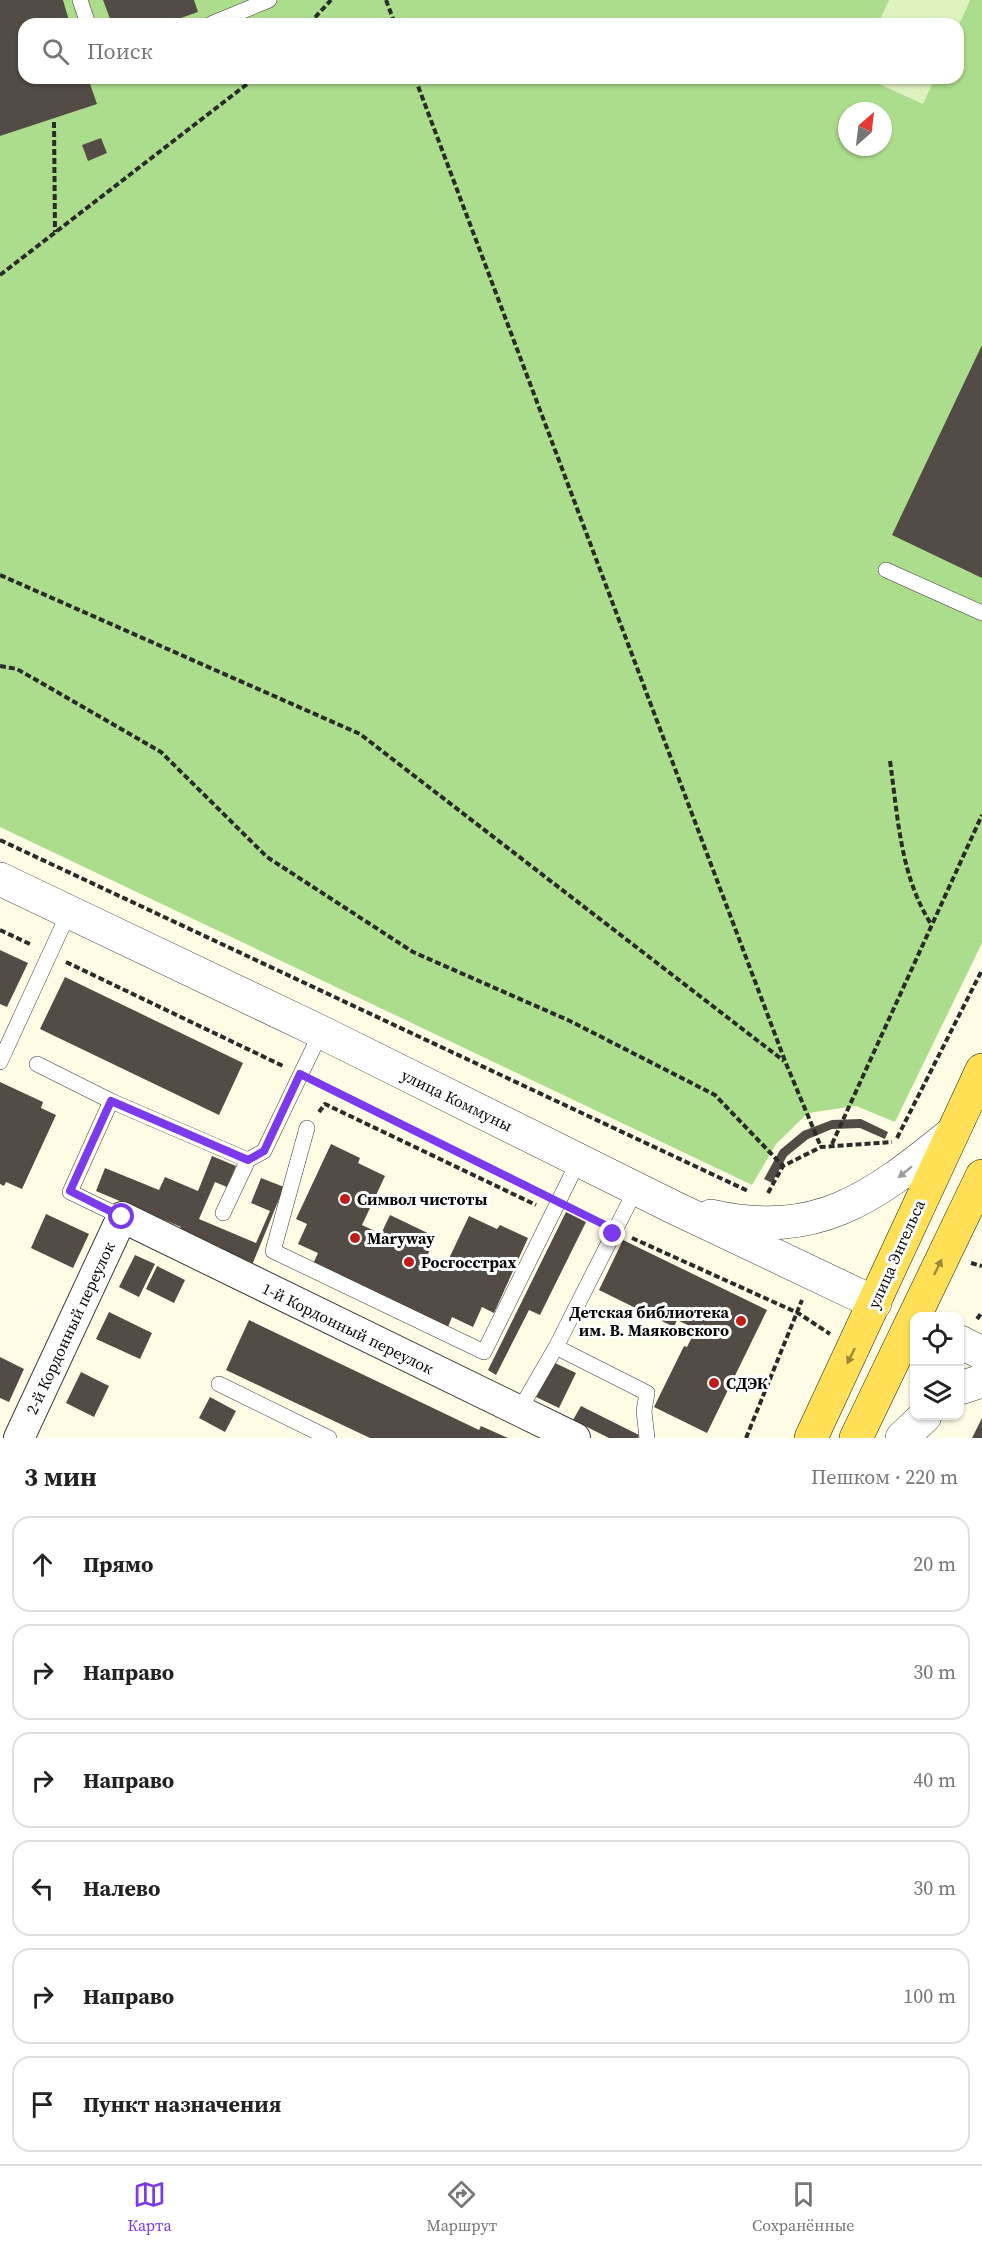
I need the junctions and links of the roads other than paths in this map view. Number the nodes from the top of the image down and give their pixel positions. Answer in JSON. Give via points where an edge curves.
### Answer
{"nodes":[{"id":1,"x":80,"y":0,"type":"edge"},
{"id":2,"x":269,"y":0,"type":"edge"},
{"id":3,"x":86,"y":18,"type":"edge"},
{"id":4,"x":226,"y":18,"type":"edge"},
{"id":5,"x":886,"y":570,"type":"dead end"},
{"id":6,"x":982,"y":613,"type":"edge"},
{"id":7,"x":0,"y":879,"type":"edge"},
{"id":8,"x":69,"y":912,"type":"junction"},
{"id":9,"x":321,"y":1032,"type":"junction"},
{"id":10,"x":0,"y":1062,"type":"edge"},
{"id":11,"x":37,"y":1064,"type":"dead end"},
{"id":12,"x":982,"y":1070,"type":"edge"},
{"id":13,"x":111,"y":1101,"type":"junction"},
{"id":14,"x":307,"y":1128,"type":"road end"},
{"id":15,"x":950,"y":1135,"type":"junction"},
{"id":16,"x":248,"y":1160,"type":"junction"},
{"id":17,"x":579,"y":1160,"type":"junction"},
{"id":18,"x":982,"y":1176,"type":"edge"},
{"id":19,"x":636,"y":1189,"type":"junction"},
{"id":20,"x":673,"y":1207,"type":"junction"},
{"id":21,"x":223,"y":1213,"type":"dead end"},
{"id":22,"x":122,"y":1217,"type":"junction"},
{"id":23,"x":875,"y":1303,"type":"junction"},
{"id":24,"x":917,"y":1312,"type":"edge"},
{"id":25,"x":910,"y":1319,"type":"edge"},
{"id":26,"x":910,"y":1326,"type":"edge"},
{"id":27,"x":964,"y":1344,"type":"edge"},
{"id":28,"x":556,"y":1347,"type":"junction"},
{"id":29,"x":982,"y":1353,"type":"edge"},
{"id":30,"x":982,"y":1381,"type":"edge"},
{"id":31,"x":219,"y":1384,"type":"dead end"},
{"id":32,"x":964,"y":1387,"type":"edge"},
{"id":33,"x":519,"y":1411,"type":"junction"},
{"id":34,"x":921,"y":1420,"type":"edge"},
{"id":35,"x":19,"y":1438,"type":"edge"},
{"id":36,"x":329,"y":1438,"type":"edge"},
{"id":37,"x":575,"y":1438,"type":"edge"},
{"id":38,"x":647,"y":1438,"type":"edge"},
{"id":39,"x":811,"y":1438,"type":"edge"},
{"id":40,"x":856,"y":1438,"type":"edge"},
{"id":41,"x":902,"y":1438,"type":"edge"}],
"edges":[{"from":1,"to":3,"type":"lane"},
{"from":2,"to":4,"type":"lane"},
{"from":5,"to":6,"type":"lane"},
{"from":7,"to":8,"type":"street","name":"улица Коммуны"},
{"from":8,"to":9,"type":"street","name":"улица Коммуны"},
{"from":8,"to":10,"type":"lane"},
{"from":9,"to":16,"type":"lane","via":[[264,1151]]},
{"from":9,"to":17,"type":"street","name":"улица Коммуны"},
{"from":11,"to":13,"type":"lane"},
{"from":12,"to":15,"type":"main road","name":"улица Энгельса"},
{"from":13,"to":16,"type":"lane"},
{"from":13,"to":22,"type":"lane","via":[[70,1191]]},
{"from":14,"to":17,"type":"lane","via":[[273,1251],[484,1352]]},
{"from":15,"to":20,"type":"street","one_way":true,"via":[[890,1184],[855,1203],[813,1218],[787,1222],[725,1219]]},
{"from":15,"to":23,"type":"main road","name":"улица Энгельса"},
{"from":16,"to":21,"type":"lane"},
{"from":17,"to":19,"type":"street","name":"улица Коммуны"},
{"from":24,"to":18,"type":"main road","one_way":true},
{"from":19,"to":20,"type":"street","name":"улица Коммуны"},
{"from":19,"to":28,"type":"lane"},
{"from":20,"to":23,"type":"street","name":"улица Коммуны"},
{"from":22,"to":33,"type":"street","name":"1-й Кордонный переулок"},
{"from":22,"to":35,"type":"street","name":"2-й Кордонный переулок"},
{"from":23,"to":25,"type":"main road","name":"улица Коммуны"},
{"from":23,"to":39,"type":"main road","name":"улица Энгельса","one_way":true},
{"from":26,"to":40,"type":"main road"},
{"from":27,"to":29,"type":"street"},
{"from":28,"to":33,"type":"lane"},
{"from":28,"to":38,"type":"lane","via":[[647,1393]]},
{"from":30,"to":32,"type":"street"},
{"from":31,"to":36,"type":"lane"},
{"from":33,"to":37,"type":"street","name":"1-й Кордонный переулок"},
{"from":34,"to":41,"type":"street"}]}
